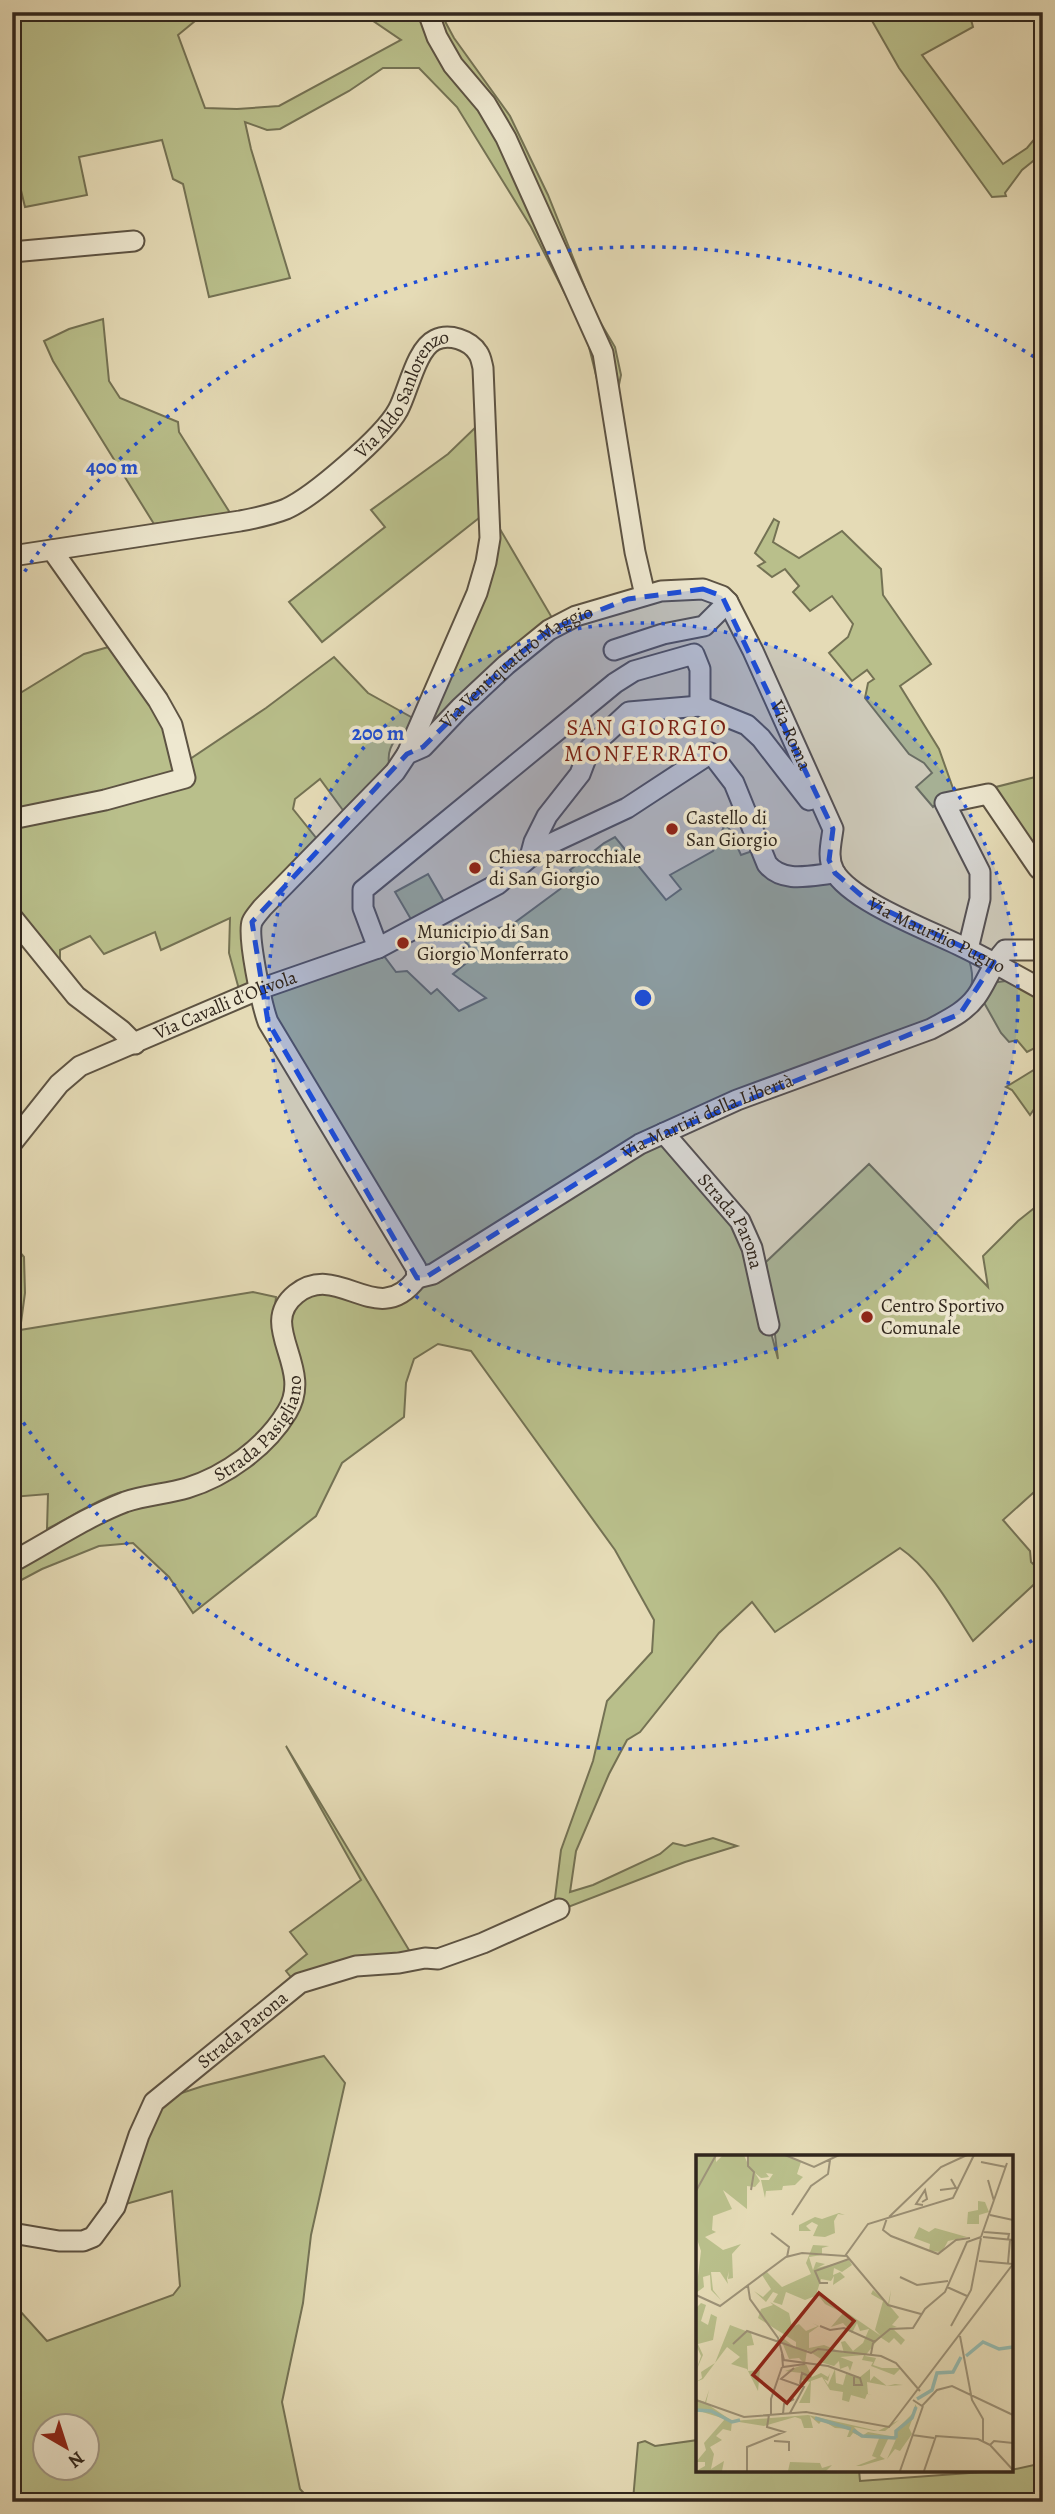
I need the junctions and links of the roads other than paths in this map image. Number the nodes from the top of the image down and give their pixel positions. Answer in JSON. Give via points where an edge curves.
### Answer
{"nodes":[{"id":1,"x":428,"y":12,"type":"edge"},
{"id":2,"x":134,"y":241,"type":"dead end"},
{"id":3,"x":12,"y":252,"type":"edge"},
{"id":4,"x":52,"y":550,"type":"junction"},
{"id":5,"x":12,"y":556,"type":"edge"},
{"id":6,"x":645,"y":595,"type":"junction"},
{"id":7,"x":725,"y":599,"type":"junction"},
{"id":8,"x":614,"y":650,"type":"dead end"},
{"id":9,"x":700,"y":706,"type":"junction"},
{"id":10,"x":407,"y":754,"type":"junction"},
{"id":11,"x":12,"y":819,"type":"edge"},
{"id":12,"x":530,"y":857,"type":"junction"},
{"id":13,"x":832,"y":866,"type":"junction"},
{"id":14,"x":1043,"y":870,"type":"edge"},
{"id":15,"x":12,"y":917,"type":"edge"},
{"id":16,"x":378,"y":948,"type":"junction"},
{"id":17,"x":968,"y":949,"type":"junction"},
{"id":18,"x":1043,"y":950,"type":"edge"},
{"id":19,"x":994,"y":962,"type":"junction"},
{"id":20,"x":260,"y":989,"type":"junction"},
{"id":21,"x":1043,"y":990,"type":"edge"},
{"id":22,"x":135,"y":1044,"type":"junction"},
{"id":23,"x":664,"y":1133,"type":"junction"},
{"id":24,"x":12,"y":1143,"type":"edge"},
{"id":25,"x":417,"y":1278,"type":"junction"},
{"id":26,"x":769,"y":1325,"type":"dead end"},
{"id":27,"x":12,"y":1562,"type":"edge"},
{"id":28,"x":559,"y":1909,"type":"dead end"},
{"id":29,"x":12,"y":2233,"type":"edge"}],
"edges":[{"from":1,"to":6,"type":"street","via":[[453,65],[486,104],[506,138],[603,353]]},
{"from":2,"to":3,"type":"street"},
{"from":4,"to":5,"type":"street","name":"Via Aldo Sanlorenzo"},
{"from":4,"to":10,"type":"street","name":"Via Aldo Sanlorenzo","via":[[253,519],[288,508],[388,425],[426,348],[435,340],[461,339],[478,352],[483,368],[490,538],[477,593]]},
{"from":4,"to":11,"type":"street","via":[[158,700],[172,725],[185,778]]},
{"from":6,"to":7,"type":"street","name":"Via Ventiquattro Maggio","via":[[703,589]]},
{"from":6,"to":10,"type":"street","name":"Via Ventiquattro Maggio","via":[[576,616],[549,630],[423,747]]},
{"from":7,"to":8,"type":"street","via":[[705,626]]},
{"from":7,"to":13,"type":"street","name":"Via Roma","via":[[833,829]]},
{"from":9,"to":12,"type":"street","via":[[629,712],[590,748],[580,774],[547,816]]},
{"from":9,"to":13,"type":"street","via":[[747,724],[799,784],[824,830]]},
{"from":9,"to":16,"type":"street","via":[[700,669],[694,654],[634,671],[615,683],[363,890],[363,908]]},
{"from":10,"to":20,"type":"street","name":"Via Ventiquattro Maggio","via":[[252,922]]},
{"from":12,"to":13,"type":"street","name":"Via Cavalli d'Olivola","via":[[627,808],[710,753],[734,783],[772,871],[784,877]]},
{"from":12,"to":16,"type":"street","name":"Via Cavalli d'Olivola","via":[[498,884]]},
{"from":13,"to":17,"type":"street","name":"Via Maurilio Pugno","via":[[846,886],[869,902]]},
{"from":14,"to":17,"type":"street","via":[[988,794],[945,803],[980,872],[980,899]]},
{"from":15,"to":22,"type":"street","via":[[76,996]]},
{"from":16,"to":20,"type":"street","name":"Via Cavalli d'Olivola"},
{"from":17,"to":19,"type":"street","name":"Via Maurilio Pugno"},
{"from":18,"to":19,"type":"street","via":[[1005,950]]},
{"from":19,"to":21,"type":"street","name":"Via Maurilio Pugno"},
{"from":19,"to":23,"type":"street","name":"Via Martiri della Libertà","via":[[976,997],[960,1013],[931,1029]]},
{"from":20,"to":22,"type":"street","name":"Via Cavalli d'Olivola"},
{"from":20,"to":25,"type":"street","name":"Via Ventiquattro Maggio","via":[[268,1022],[416,1268]]},
{"from":22,"to":24,"type":"street","name":"Via Cavalli d'Olivola","via":[[71,1073]]},
{"from":23,"to":25,"type":"street","name":"Via Martiri della Libertà","via":[[433,1274]]},
{"from":23,"to":26,"type":"street","name":"Strada Parona","via":[[740,1221],[752,1248]]},
{"from":25,"to":27,"type":"street","name":"Strada Pasigliano","via":[[409,1288],[384,1298],[369,1298],[324,1283],[296,1294],[281,1318],[296,1381],[294,1398],[259,1446],[207,1480],[103,1512]]},
{"from":28,"to":29,"type":"street","name":"Strada Parona","via":[[438,1959],[356,1966],[300,1983],[155,2102],[115,2207],[93,2237],[59,2241]]}]}
